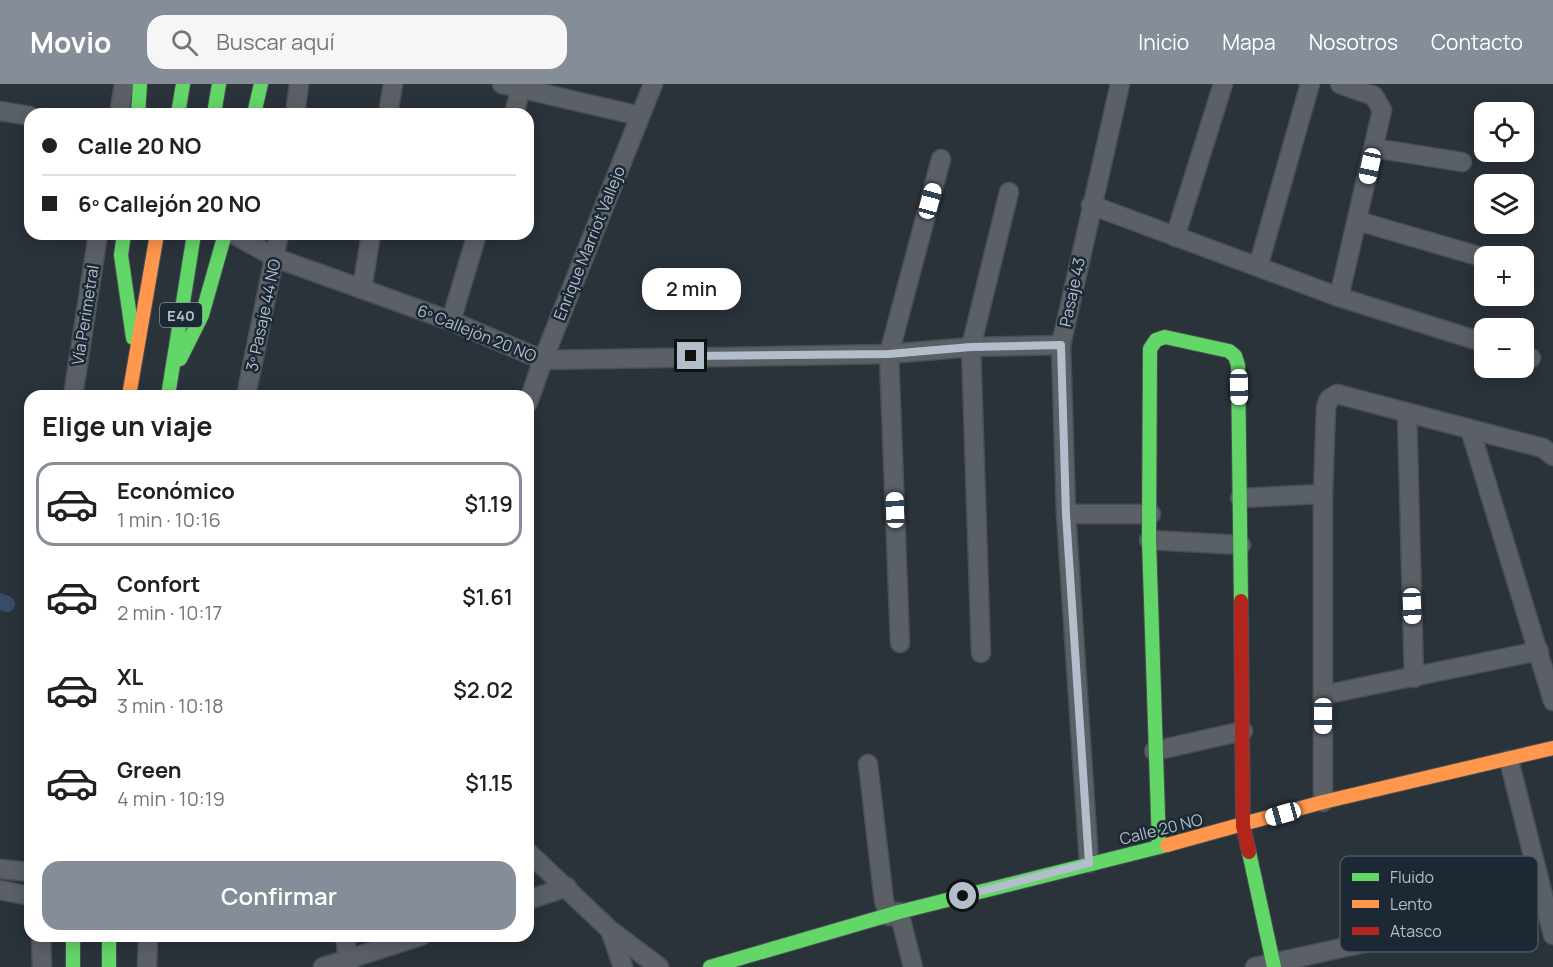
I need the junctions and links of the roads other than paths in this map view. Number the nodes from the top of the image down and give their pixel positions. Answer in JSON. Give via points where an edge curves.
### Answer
{"nodes":[{"id":1,"x":124,"y":84,"type":"edge"},
{"id":2,"x":140,"y":84,"type":"edge"},
{"id":3,"x":183,"y":84,"type":"edge"},
{"id":4,"x":219,"y":84,"type":"edge"},
{"id":5,"x":261,"y":84,"type":"edge"},
{"id":6,"x":299,"y":84,"type":"edge"},
{"id":7,"x":393,"y":84,"type":"edge"},
{"id":8,"x":502,"y":84,"type":"edge"},
{"id":9,"x":1120,"y":84,"type":"edge"},
{"id":10,"x":1223,"y":84,"type":"edge"},
{"id":11,"x":1310,"y":84,"type":"edge"},
{"id":12,"x":1341,"y":84,"type":"edge"},
{"id":13,"x":652,"y":86,"type":"edge"},
{"id":14,"x":522,"y":87,"type":"edge"},
{"id":15,"x":119,"y":108,"type":"edge"},
{"id":16,"x":138,"y":108,"type":"edge"},
{"id":17,"x":179,"y":108,"type":"edge"},
{"id":18,"x":215,"y":108,"type":"edge"},
{"id":19,"x":255,"y":108,"type":"edge"},
{"id":20,"x":296,"y":108,"type":"edge"},
{"id":21,"x":389,"y":108,"type":"edge"},
{"id":22,"x":516,"y":108,"type":"edge"},
{"id":23,"x":0,"y":111,"type":"edge"},
{"id":24,"x":24,"y":115,"type":"edge"},
{"id":25,"x":640,"y":116,"type":"junction"},
{"id":26,"x":1374,"y":148,"type":"junction"},
{"id":27,"x":941,"y":159,"type":"dead end"},
{"id":28,"x":1462,"y":162,"type":"dead end"},
{"id":29,"x":1009,"y":192,"type":"dead end"},
{"id":30,"x":1091,"y":206,"type":"junction"},
{"id":31,"x":1358,"y":221,"type":"junction"},
{"id":32,"x":1175,"y":237,"type":"junction"},
{"id":33,"x":98,"y":240,"type":"edge"},
{"id":34,"x":123,"y":240,"type":"edge"},
{"id":35,"x":156,"y":240,"type":"edge"},
{"id":36,"x":193,"y":240,"type":"edge"},
{"id":37,"x":223,"y":240,"type":"edge"},
{"id":38,"x":243,"y":240,"type":"edge"},
{"id":39,"x":278,"y":240,"type":"edge"},
{"id":40,"x":370,"y":240,"type":"edge"},
{"id":41,"x":475,"y":240,"type":"edge"},
{"id":42,"x":1474,"y":255,"type":"edge"},
{"id":43,"x":276,"y":258,"type":"junction"},
{"id":44,"x":1258,"y":267,"type":"junction"},
{"id":45,"x":362,"y":289,"type":"junction"},
{"id":46,"x":1339,"y":297,"type":"junction"},
{"id":47,"x":451,"y":321,"type":"junction"},
{"id":48,"x":1474,"y":340,"type":"edge"},
{"id":49,"x":1061,"y":345,"type":"junction"},
{"id":50,"x":971,"y":347,"type":"junction"},
{"id":51,"x":889,"y":354,"type":"junction"},
{"id":52,"x":135,"y":359,"type":"junction"},
{"id":53,"x":543,"y":360,"type":"junction"},
{"id":54,"x":171,"y":376,"type":"junction"},
{"id":55,"x":74,"y":390,"type":"edge"},
{"id":56,"x":130,"y":390,"type":"edge"},
{"id":57,"x":169,"y":390,"type":"edge"},
{"id":58,"x":247,"y":390,"type":"edge"},
{"id":59,"x":533,"y":390,"type":"edge"},
{"id":60,"x":1407,"y":413,"type":"junction"},
{"id":61,"x":1470,"y":429,"type":"junction"},
{"id":62,"x":1553,"y":456,"type":"edge"},
{"id":63,"x":1323,"y":494,"type":"junction"},
{"id":64,"x":1240,"y":498,"type":"junction"},
{"id":65,"x":1066,"y":514,"type":"junction"},
{"id":66,"x":1151,"y":514,"type":"junction"},
{"id":67,"x":1149,"y":540,"type":"junction"},
{"id":68,"x":1240,"y":545,"type":"junction"},
{"id":69,"x":900,"y":643,"type":"dead end"},
{"id":70,"x":1539,"y":651,"type":"junction"},
{"id":71,"x":981,"y":653,"type":"dead end"},
{"id":72,"x":1549,"y":670,"type":"edge"},
{"id":73,"x":1414,"y":678,"type":"junction"},
{"id":74,"x":1323,"y":695,"type":"junction"},
{"id":75,"x":1553,"y":701,"type":"edge"},
{"id":76,"x":1244,"y":731,"type":"junction"},
{"id":77,"x":1553,"y":748,"type":"edge"},
{"id":78,"x":1154,"y":751,"type":"junction"},
{"id":79,"x":1509,"y":760,"type":"junction"},
{"id":80,"x":868,"y":764,"type":"dead end"},
{"id":81,"x":1323,"y":802,"type":"junction"},
{"id":82,"x":1243,"y":826,"type":"junction"},
{"id":83,"x":1159,"y":846,"type":"junction"},
{"id":84,"x":1533,"y":856,"type":"edge"},
{"id":85,"x":534,"y":857,"type":"edge"},
{"id":86,"x":1089,"y":863,"type":"junction"},
{"id":87,"x":0,"y":869,"type":"edge"},
{"id":88,"x":24,"y":871,"type":"edge"},
{"id":89,"x":1538,"y":875,"type":"edge"},
{"id":90,"x":567,"y":887,"type":"junction"},
{"id":91,"x":0,"y":890,"type":"edge"},
{"id":92,"x":24,"y":895,"type":"edge"},
{"id":93,"x":534,"y":898,"type":"edge"},
{"id":94,"x":1545,"y":903,"type":"junction"},
{"id":95,"x":1538,"y":905,"type":"edge"},
{"id":96,"x":894,"y":914,"type":"junction"},
{"id":97,"x":1552,"y":928,"type":"edge"},
{"id":98,"x":610,"y":930,"type":"junction"},
{"id":99,"x":40,"y":942,"type":"edge"},
{"id":100,"x":73,"y":942,"type":"edge"},
{"id":101,"x":109,"y":942,"type":"edge"},
{"id":102,"x":148,"y":942,"type":"edge"},
{"id":103,"x":346,"y":942,"type":"edge"},
{"id":104,"x":406,"y":942,"type":"edge"},
{"id":105,"x":1340,"y":950,"type":"edge"},
{"id":106,"x":349,"y":964,"type":"edge"},
{"id":107,"x":1274,"y":965,"type":"edge"},
{"id":108,"x":42,"y":967,"type":"edge"},
{"id":109,"x":73,"y":967,"type":"edge"},
{"id":110,"x":109,"y":967,"type":"edge"},
{"id":111,"x":147,"y":967,"type":"edge"},
{"id":112,"x":323,"y":967,"type":"edge"},
{"id":113,"x":623,"y":967,"type":"edge"},
{"id":114,"x":659,"y":967,"type":"edge"},
{"id":115,"x":710,"y":967,"type":"edge"},
{"id":116,"x":913,"y":967,"type":"edge"},
{"id":117,"x":1255,"y":967,"type":"edge"}],
"edges":[{"from":1,"to":15,"type":"street"},
{"from":2,"to":16,"type":"main road"},
{"from":3,"to":17,"type":"main road"},
{"from":4,"to":18,"type":"main road"},
{"from":5,"to":19,"type":"main road"},
{"from":6,"to":20,"type":"street"},
{"from":7,"to":21,"type":"street"},
{"from":8,"to":14,"type":"street"},
{"from":9,"to":30,"type":"street","name":"Pasaje 43"},
{"from":10,"to":32,"type":"street"},
{"from":11,"to":44,"type":"street"},
{"from":12,"to":26,"type":"street","via":[[1374,96],[1380,103]]},
{"from":13,"to":25,"type":"street","name":"Enrique Marriot Vallejo"},
{"from":14,"to":22,"type":"street"},
{"from":14,"to":25,"type":"street"},
{"from":23,"to":24,"type":"street"},
{"from":25,"to":53,"type":"street","name":"Enrique Marriot Vallejo"},
{"from":26,"to":28,"type":"street"},
{"from":26,"to":31,"type":"street"},
{"from":27,"to":51,"type":"street"},
{"from":29,"to":50,"type":"street"},
{"from":30,"to":32,"type":"street"},
{"from":30,"to":49,"type":"street","name":"Pasaje 43"},
{"from":31,"to":42,"type":"street"},
{"from":31,"to":46,"type":"street"},
{"from":32,"to":44,"type":"street"},
{"from":33,"to":55,"type":"street","name":"Vía Perimetral"},
{"from":34,"to":52,"type":"main road","name":"Vía Perimetral"},
{"from":35,"to":52,"type":"main road","name":"Vía Perimetral","number":"E40"},
{"from":36,"to":54,"type":"main road","number":"E40"},
{"from":37,"to":54,"type":"main road","via":[[202,315]]},
{"from":38,"to":43,"type":"street","name":"6º Callejón 20 NO"},
{"from":39,"to":43,"type":"street","name":"3º Pasaje 44 NO"},
{"from":40,"to":45,"type":"street"},
{"from":41,"to":47,"type":"street"},
{"from":43,"to":45,"type":"street","name":"6º Callejón 20 NO"},
{"from":43,"to":58,"type":"street","name":"3º Pasaje 44 NO"},
{"from":44,"to":46,"type":"street"},
{"from":45,"to":47,"type":"street","name":"6º Callejón 20 NO"},
{"from":46,"to":48,"type":"street"},
{"from":47,"to":53,"type":"street","name":"6º Callejón 20 NO"},
{"from":49,"to":50,"type":"street","name":"6º Callejón 20 NO"},
{"from":49,"to":65,"type":"street","name":"Pasaje 43"},
{"from":50,"to":51,"type":"street","name":"6º Callejón 20 NO"},
{"from":50,"to":71,"type":"street"},
{"from":51,"to":53,"type":"street","name":"6º Callejón 20 NO"},
{"from":51,"to":69,"type":"street"},
{"from":52,"to":56,"type":"main road","name":"Vía Perimetral","number":"E40"},
{"from":53,"to":59,"type":"street","name":"Enrique Marriot Vallejo"},
{"from":54,"to":57,"type":"main road","number":"E40"},
{"from":60,"to":61,"type":"street"},
{"from":60,"to":63,"type":"street","via":[[1337,394],[1329,399]]},
{"from":60,"to":73,"type":"street"},
{"from":61,"to":62,"type":"street","via":[[1543,448]]},
{"from":61,"to":70,"type":"street"},
{"from":63,"to":64,"type":"street"},
{"from":63,"to":74,"type":"street"},
{"from":64,"to":66,"type":"main road","via":[[1235,356],[1229,351],[1165,337],[1156,340],[1150,349]]},
{"from":64,"to":68,"type":"main road"},
{"from":65,"to":66,"type":"street"},
{"from":65,"to":86,"type":"street","name":"Pasaje 43"},
{"from":66,"to":67,"type":"main road"},
{"from":67,"to":68,"type":"street"},
{"from":67,"to":78,"type":"main road"},
{"from":68,"to":76,"type":"main road"},
{"from":70,"to":72,"type":"street"},
{"from":70,"to":73,"type":"street"},
{"from":72,"to":75,"type":"street"},
{"from":73,"to":74,"type":"street"},
{"from":74,"to":81,"type":"street"},
{"from":76,"to":78,"type":"street"},
{"from":76,"to":82,"type":"main road"},
{"from":77,"to":79,"type":"main road","name":"Calle 20 NO"},
{"from":78,"to":83,"type":"main road"},
{"from":79,"to":81,"type":"main road","name":"Calle 20 NO"},
{"from":79,"to":84,"type":"street"},
{"from":80,"to":96,"type":"street","via":[[884,901]]},
{"from":81,"to":82,"type":"main road","name":"Calle 20 NO"},
{"from":82,"to":83,"type":"main road","name":"Calle 20 NO"},
{"from":82,"to":107,"type":"main road"},
{"from":83,"to":86,"type":"main road","name":"Calle 20 NO"},
{"from":85,"to":90,"type":"street"},
{"from":86,"to":96,"type":"main road","name":"Calle 20 NO"},
{"from":87,"to":88,"type":"street"},
{"from":89,"to":94,"type":"street"},
{"from":90,"to":93,"type":"street"},
{"from":90,"to":98,"type":"street"},
{"from":91,"to":92,"type":"street"},
{"from":94,"to":95,"type":"street"},
{"from":94,"to":97,"type":"street"},
{"from":96,"to":115,"type":"main road","name":"Calle 20 NO"},
{"from":96,"to":116,"type":"street"},
{"from":98,"to":113,"type":"street"},
{"from":98,"to":114,"type":"street"},
{"from":99,"to":108,"type":"street"},
{"from":100,"to":109,"type":"main road"},
{"from":101,"to":110,"type":"main road"},
{"from":102,"to":111,"type":"street"},
{"from":103,"to":106,"type":"street"},
{"from":104,"to":106,"type":"street"},
{"from":105,"to":107,"type":"street"},
{"from":106,"to":112,"type":"street"},
{"from":107,"to":117,"type":"street"}]}
